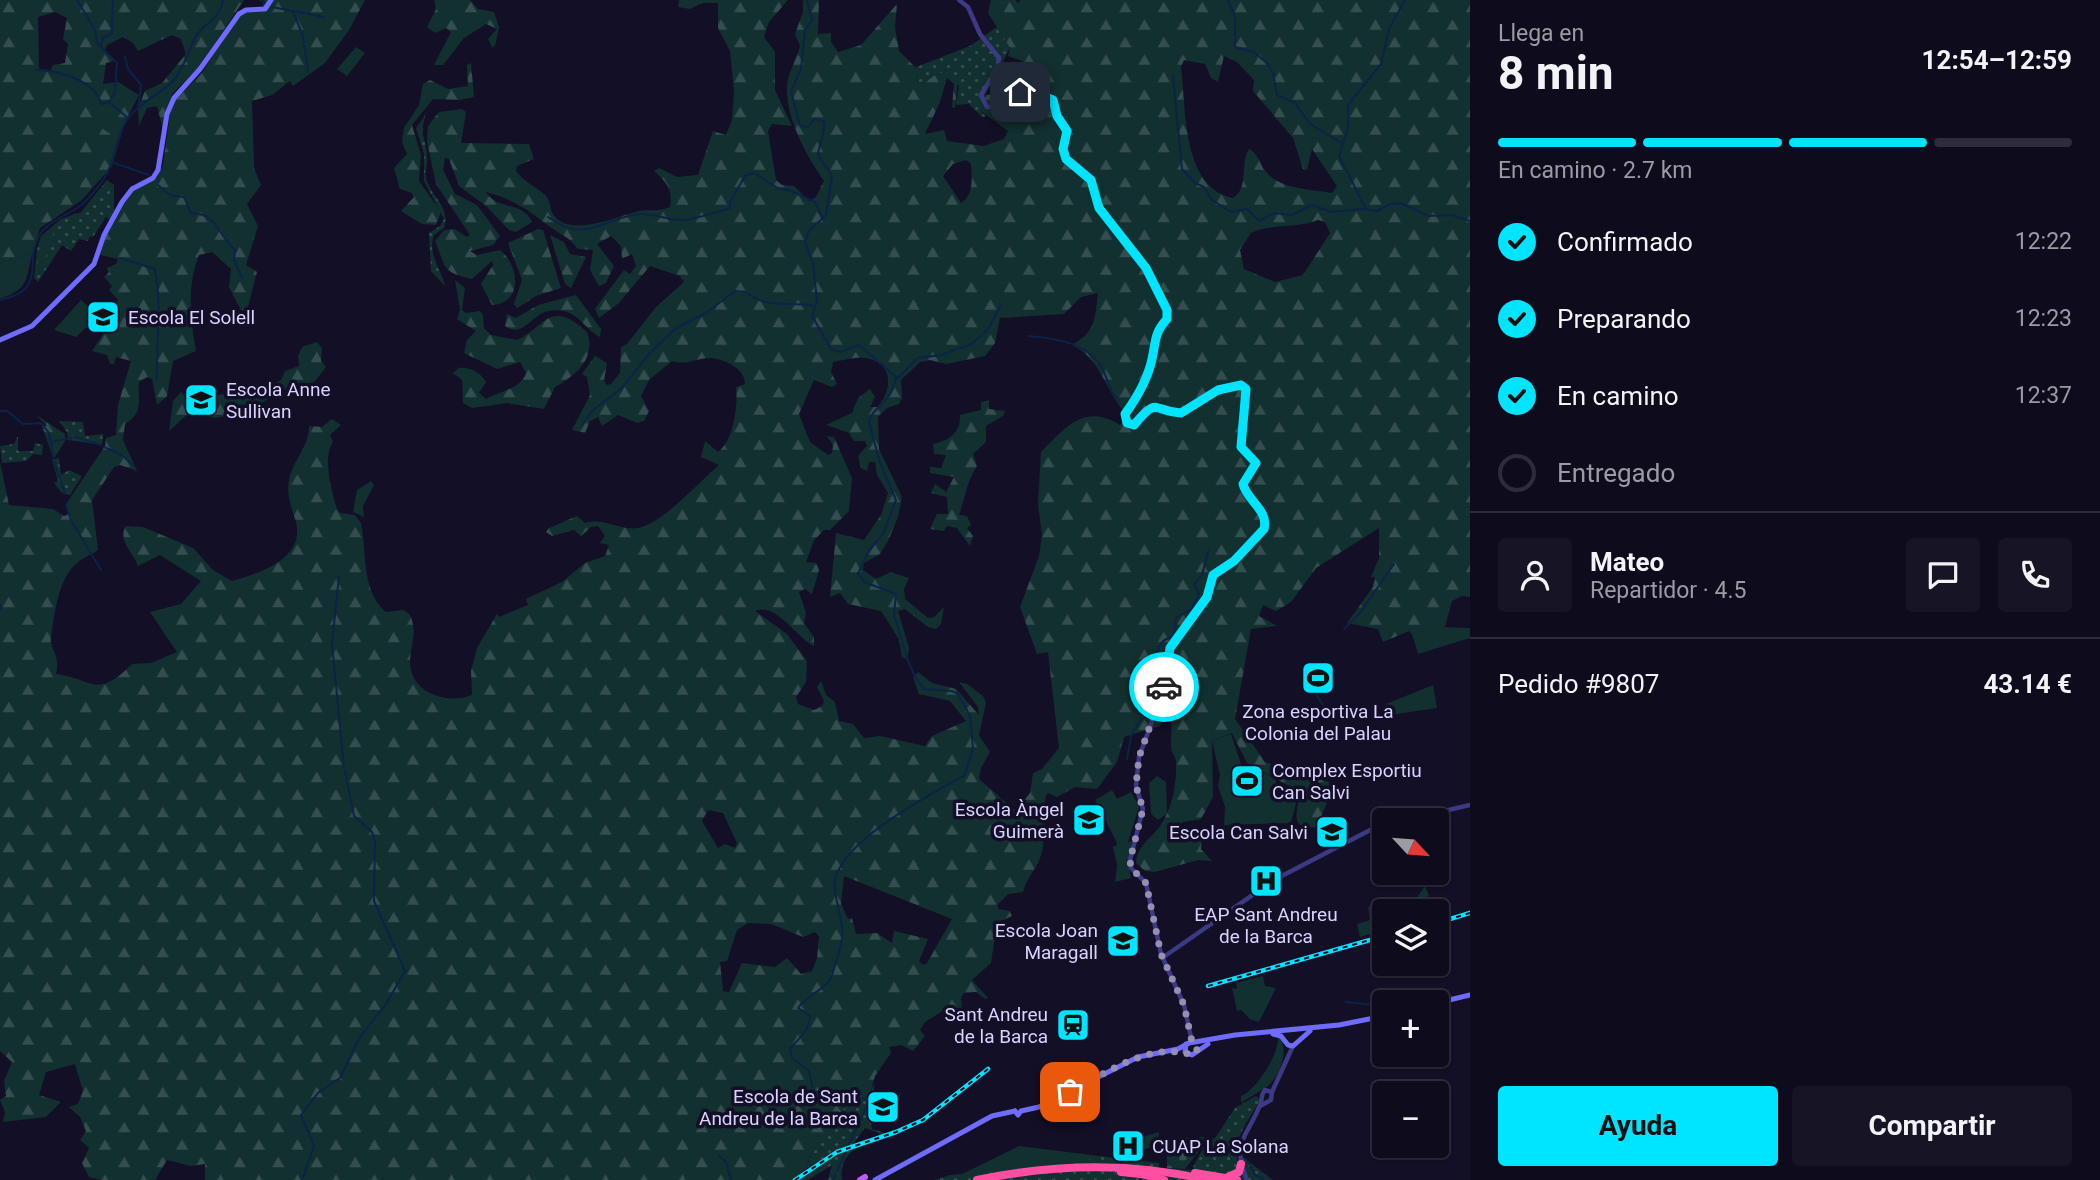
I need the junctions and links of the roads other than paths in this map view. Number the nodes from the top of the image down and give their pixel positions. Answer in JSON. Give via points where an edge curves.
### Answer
{"nodes":[{"id":1,"x":271,"y":0,"type":"edge"},
{"id":2,"x":959,"y":0,"type":"edge"},
{"id":3,"x":0,"y":340,"type":"edge"},
{"id":4,"x":1469,"y":804,"type":"edge"},
{"id":5,"x":1449,"y":809,"type":"edge"},
{"id":6,"x":1372,"y":832,"type":"edge"},
{"id":7,"x":1165,"y":953,"type":"junction"},
{"id":8,"x":1470,"y":996,"type":"edge"},
{"id":9,"x":1449,"y":1001,"type":"edge"},
{"id":10,"x":1372,"y":1019,"type":"edge"},
{"id":11,"x":1372,"y":1019,"type":"edge"},
{"id":12,"x":1292,"y":1031,"type":"junction"},
{"id":13,"x":1300,"y":1039,"type":"junction"},
{"id":14,"x":1286,"y":1041,"type":"junction"},
{"id":15,"x":1190,"y":1046,"type":"junction"},
{"id":16,"x":1293,"y":1046,"type":"junction"},
{"id":17,"x":1287,"y":1055,"type":"junction"},
{"id":18,"x":1269,"y":1091,"type":"junction"},
{"id":19,"x":1264,"y":1100,"type":"junction"},
{"id":20,"x":1242,"y":1168,"type":"junction"},
{"id":21,"x":1143,"y":1172,"type":"junction"},
{"id":22,"x":1226,"y":1177,"type":"junction"},
{"id":23,"x":876,"y":1178,"type":"edge"},
{"id":24,"x":863,"y":1179,"type":"edge"},
{"id":25,"x":977,"y":1180,"type":"edge"},
{"id":26,"x":1002,"y":1180,"type":"edge"},
{"id":27,"x":1164,"y":1180,"type":"edge"},
{"id":28,"x":1184,"y":1180,"type":"edge"},
{"id":29,"x":1208,"y":1180,"type":"edge"},
{"id":30,"x":1242,"y":1180,"type":"edge"}],
"edges":[{"from":1,"to":3,"type":"main road","via":[[265,9],[239,14],[177,93],[167,114],[157,173],[132,189],[111,219],[94,264],[32,326]]},
{"from":2,"to":7,"type":"street","via":[[999,58],[982,102],[995,107],[1027,90],[1052,99],[1067,131],[1066,159],[1091,180],[1096,202],[1146,268],[1167,310],[1167,319],[1155,334],[1152,362],[1125,414],[1127,423],[1134,425],[1155,407],[1181,413],[1218,390],[1241,385],[1246,389],[1241,447],[1256,463],[1243,484],[1266,522],[1234,561],[1213,575],[1207,597],[1170,648],[1166,683],[1139,757],[1136,786],[1143,809],[1131,868],[1146,883]]},
{"from":4,"to":5,"type":"street"},
{"from":6,"to":7,"type":"street","via":[[1313,858]]},
{"from":7,"to":15,"type":"street","via":[[1187,1015]]},
{"from":8,"to":9,"type":"main road"},
{"from":10,"to":12,"type":"main road"},
{"from":11,"to":13,"type":"main road","via":[[1312,1031]]},
{"from":12,"to":13,"type":"main road"},
{"from":12,"to":14,"type":"main road"},
{"from":12,"to":15,"type":"main road","via":[[1235,1035]]},
{"from":13,"to":16,"type":"main road"},
{"from":14,"to":15,"type":"main road","via":[[1277,1034]]},
{"from":14,"to":16,"type":"main road"},
{"from":14,"to":17,"type":"street"},
{"from":15,"to":23,"type":"main road","via":[[1138,1057],[1045,1104],[1001,1113]]},
{"from":16,"to":17,"type":"street"},
{"from":17,"to":18,"type":"street"},
{"from":18,"to":19,"type":"street","via":[[1262,1093]]},
{"from":18,"to":19,"type":"street","via":[[1273,1098]]},
{"from":19,"to":20,"type":"street","via":[[1239,1143]]},
{"from":20,"to":22,"type":"highway"},
{"from":20,"to":30,"type":"street"},
{"from":21,"to":22,"type":"highway"},
{"from":21,"to":25,"type":"highway","via":[[1055,1168]]},
{"from":21,"to":26,"type":"highway","via":[[1086,1171]]},
{"from":21,"to":27,"type":"highway"},
{"from":21,"to":28,"type":"highway"},
{"from":21,"to":29,"type":"highway"},
{"from":22,"to":30,"type":"highway"},
{"from":23,"to":24,"type":"main road"}]}
